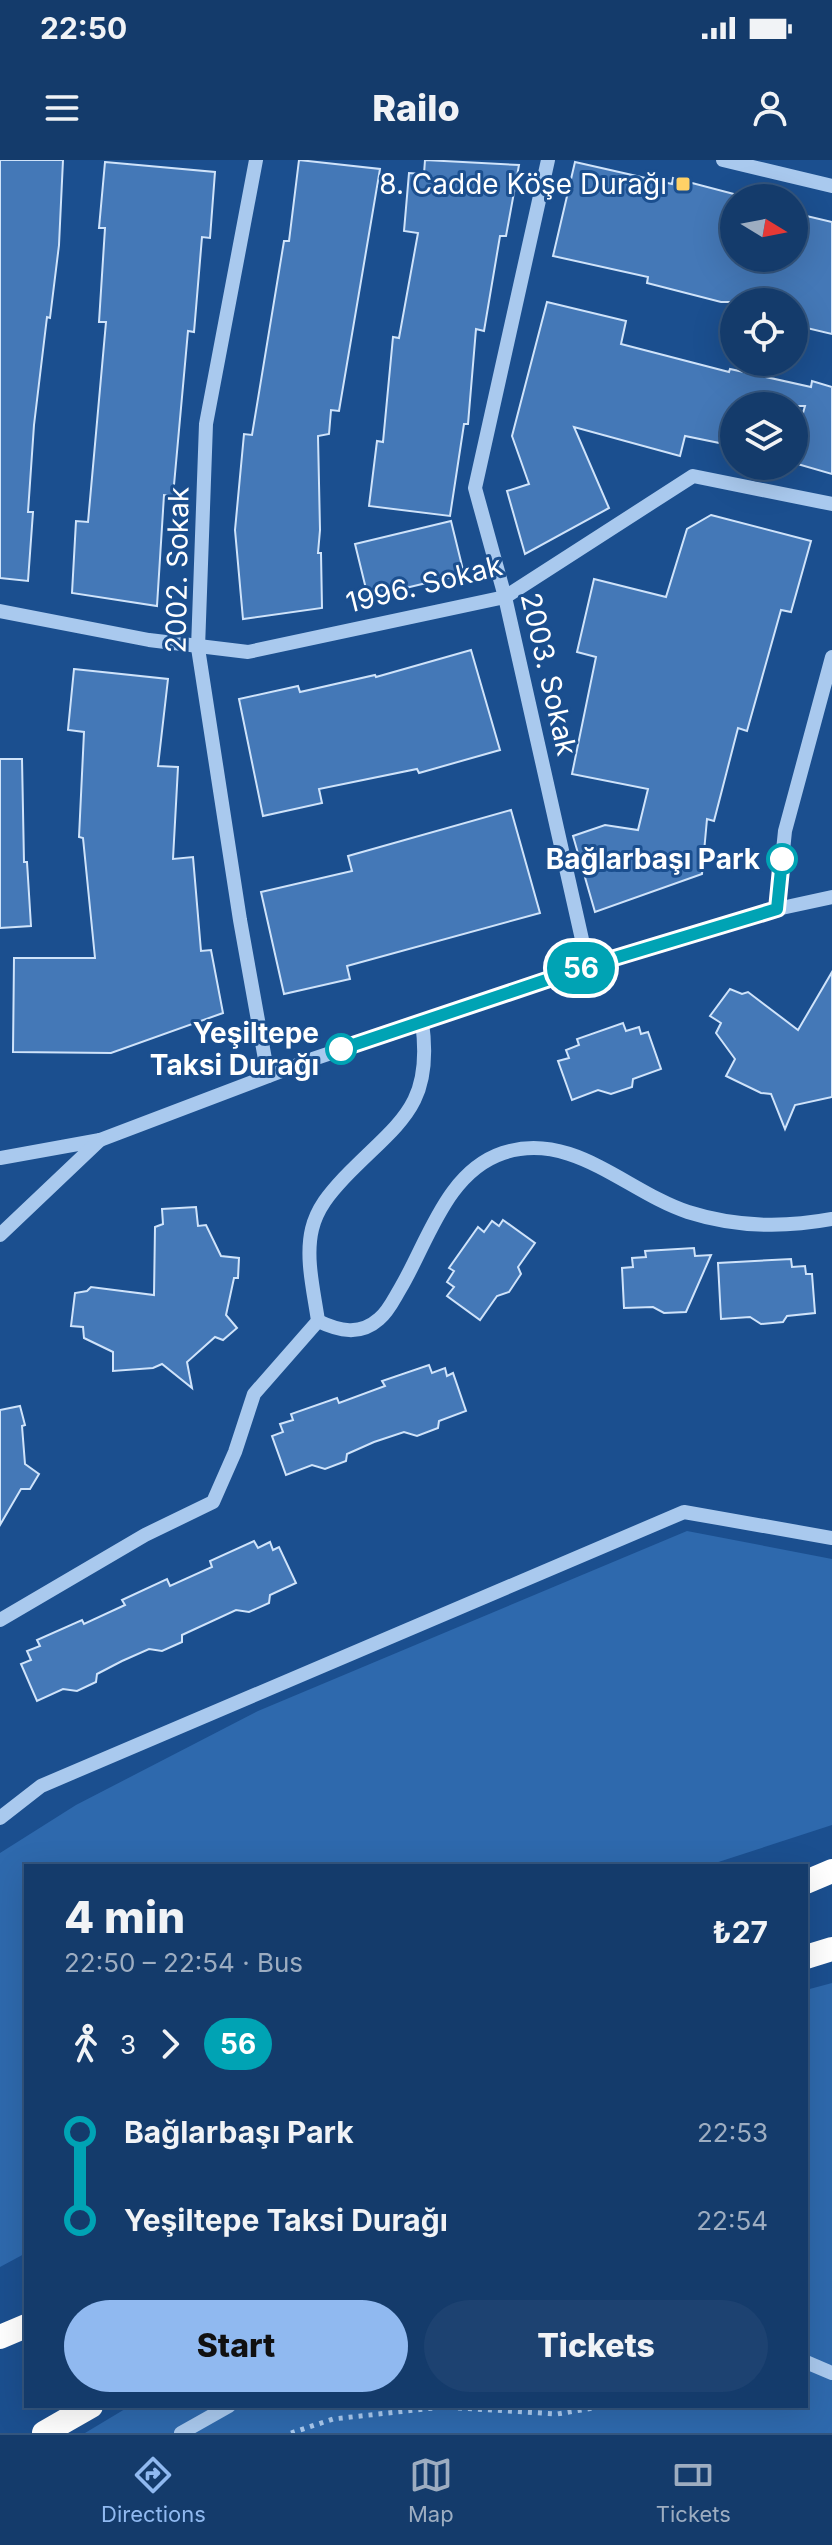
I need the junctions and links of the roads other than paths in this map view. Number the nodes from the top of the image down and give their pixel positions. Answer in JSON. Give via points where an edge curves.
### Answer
{"nodes":[{"id":1,"x":256,"y":160,"type":"edge"},
{"id":2,"x":548,"y":160,"type":"edge"},
{"id":3,"x":723,"y":160,"type":"edge"},
{"id":4,"x":832,"y":186,"type":"edge"},
{"id":5,"x":832,"y":504,"type":"edge"},
{"id":6,"x":505,"y":597,"type":"junction"},
{"id":7,"x":0,"y":611,"type":"edge"},
{"id":8,"x":198,"y":648,"type":"junction"},
{"id":9,"x":832,"y":657,"type":"edge"},
{"id":10,"x":832,"y":897,"type":"edge"},
{"id":11,"x":777,"y":909,"type":"junction"},
{"id":12,"x":588,"y":966,"type":"junction"},
{"id":13,"x":422,"y":1022,"type":"junction"},
{"id":14,"x":268,"y":1076,"type":"junction"},
{"id":15,"x":100,"y":1140,"type":"junction"},
{"id":16,"x":0,"y":1158,"type":"edge"},
{"id":17,"x":832,"y":1219,"type":"edge"},
{"id":18,"x":0,"y":1235,"type":"edge"},
{"id":19,"x":318,"y":1321,"type":"junction"},
{"id":20,"x":832,"y":1538,"type":"edge"},
{"id":21,"x":0,"y":1620,"type":"edge"},
{"id":22,"x":0,"y":1818,"type":"edge"},
{"id":23,"x":832,"y":1871,"type":"edge"},
{"id":24,"x":808,"y":1881,"type":"edge"},
{"id":25,"x":832,"y":1949,"type":"edge"},
{"id":26,"x":808,"y":1956,"type":"edge"},
{"id":27,"x":24,"y":2327,"type":"edge"},
{"id":28,"x":0,"y":2337,"type":"edge"},
{"id":29,"x":808,"y":2362,"type":"edge"},
{"id":30,"x":808,"y":2363,"type":"edge"},
{"id":31,"x":832,"y":2364,"type":"edge"},
{"id":32,"x":832,"y":2373,"type":"edge"},
{"id":33,"x":88,"y":2408,"type":"edge"},
{"id":34,"x":225,"y":2408,"type":"edge"},
{"id":35,"x":44,"y":2433,"type":"edge"},
{"id":36,"x":181,"y":2433,"type":"edge"}],
"edges":[{"from":1,"to":8,"type":"street","name":"2002. Sokak","via":[[206,424]]},
{"from":2,"to":6,"type":"street","name":"2003. Sokak","via":[[475,488]]},
{"from":3,"to":4,"type":"street"},
{"from":5,"to":6,"type":"street","name":"1996. Sokak","via":[[693,476]]},
{"from":6,"to":8,"type":"street","name":"1996. Sokak","via":[[248,652]]},
{"from":6,"to":12,"type":"street","name":"2003. Sokak"},
{"from":7,"to":8,"type":"street","name":"1996. Sokak"},
{"from":8,"to":14,"type":"street","name":"2002. Sokak"},
{"from":9,"to":11,"type":"street","via":[[785,831]]},
{"from":10,"to":11,"type":"street"},
{"from":11,"to":12,"type":"street"},
{"from":12,"to":13,"type":"street"},
{"from":13,"to":14,"type":"street"},
{"from":13,"to":19,"type":"street","via":[[426,1051],[418,1097],[408,1115],[318,1210],[309,1248]]},
{"from":14,"to":15,"type":"street"},
{"from":15,"to":16,"type":"street"},
{"from":15,"to":18,"type":"street"},
{"from":17,"to":19,"type":"street","via":[[774,1225],[717,1219],[660,1201],[583,1158],[550,1149],[519,1149],[480,1164],[460,1181],[381,1318],[352,1331]]},
{"from":19,"to":21,"type":"street","via":[[254,1394],[213,1502],[145,1535]]},
{"from":20,"to":22,"type":"street","via":[[684,1512],[41,1786]]},
{"from":23,"to":24,"type":"highway"},
{"from":25,"to":26,"type":"highway"},
{"from":27,"to":28,"type":"highway"},
{"from":29,"to":31,"type":"street"},
{"from":30,"to":32,"type":"street"},
{"from":33,"to":35,"type":"highway"},
{"from":34,"to":36,"type":"street"}]}
